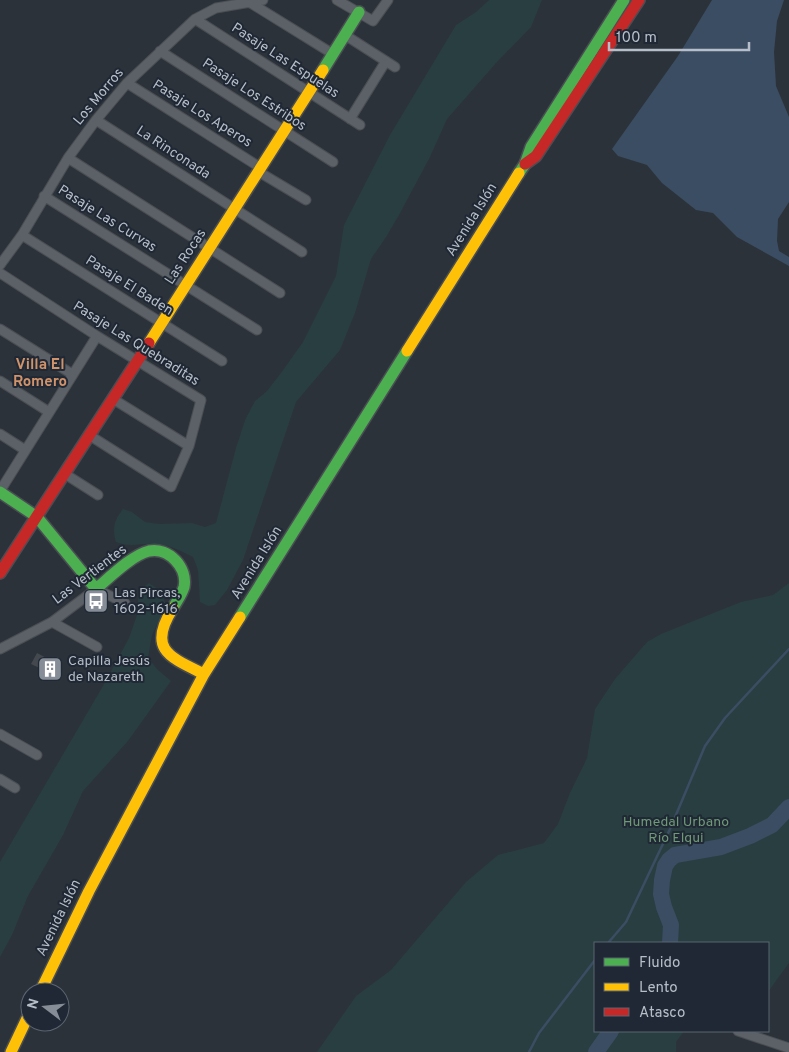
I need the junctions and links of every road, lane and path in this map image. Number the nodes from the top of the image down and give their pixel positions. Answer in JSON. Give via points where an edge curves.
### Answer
{"nodes":[{"id":1,"x":263,"y":0,"type":"edge"},
{"id":2,"x":337,"y":0,"type":"edge"},
{"id":3,"x":388,"y":0,"type":"edge"},
{"id":4,"x":624,"y":0,"type":"edge"},
{"id":5,"x":639,"y":0,"type":"edge"},
{"id":6,"x":250,"y":2,"type":"junction"},
{"id":7,"x":359,"y":12,"type":"junction"},
{"id":8,"x":195,"y":19,"type":"junction"},
{"id":9,"x":344,"y":35,"type":"junction"},
{"id":10,"x":160,"y":51,"type":"junction"},
{"id":11,"x":333,"y":54,"type":"junction"},
{"id":12,"x":386,"y":61,"type":"junction"},
{"id":13,"x":395,"y":66,"type":"dead end"},
{"id":14,"x":128,"y":83,"type":"junction"},
{"id":15,"x":308,"y":92,"type":"junction"},
{"id":16,"x":350,"y":119,"type":"junction"},
{"id":17,"x":96,"y":120,"type":"junction"},
{"id":18,"x":360,"y":125,"type":"dead end"},
{"id":19,"x":285,"y":130,"type":"junction"},
{"id":20,"x":68,"y":158,"type":"junction"},
{"id":21,"x":333,"y":162,"type":"dead end"},
{"id":22,"x":525,"y":164,"type":"junction"},
{"id":23,"x":260,"y":170,"type":"junction"},
{"id":24,"x":44,"y":196,"type":"junction"},
{"id":25,"x":306,"y":200,"type":"dead end"},
{"id":26,"x":235,"y":209,"type":"junction"},
{"id":27,"x":22,"y":234,"type":"junction"},
{"id":28,"x":210,"y":248,"type":"junction"},
{"id":29,"x":302,"y":252,"type":"dead end"},
{"id":30,"x":0,"y":265,"type":"edge"},
{"id":31,"x":0,"y":273,"type":"edge"},
{"id":32,"x":186,"y":285,"type":"junction"},
{"id":33,"x":280,"y":293,"type":"dead end"},
{"id":34,"x":162,"y":323,"type":"junction"},
{"id":35,"x":0,"y":328,"type":"edge"},
{"id":36,"x":257,"y":330,"type":"dead end"},
{"id":37,"x":97,"y":336,"type":"junction"},
{"id":38,"x":138,"y":361,"type":"junction"},
{"id":39,"x":222,"y":361,"type":"dead end"},
{"id":40,"x":72,"y":374,"type":"junction"},
{"id":41,"x":0,"y":381,"type":"edge"},
{"id":42,"x":113,"y":399,"type":"junction"},
{"id":43,"x":49,"y":412,"type":"junction"},
{"id":44,"x":0,"y":434,"type":"edge"},
{"id":45,"x":89,"y":435,"type":"junction"},
{"id":46,"x":189,"y":446,"type":"junction"},
{"id":47,"x":25,"y":450,"type":"junction"},
{"id":48,"x":65,"y":474,"type":"junction"},
{"id":49,"x":0,"y":492,"type":"edge"},
{"id":50,"x":98,"y":495,"type":"dead end"},
{"id":51,"x":37,"y":517,"type":"junction"},
{"id":52,"x":0,"y":573,"type":"edge"},
{"id":53,"x":96,"y":589,"type":"junction"},
{"id":54,"x":125,"y":604,"type":"dead end"},
{"id":55,"x":52,"y":622,"type":"junction"},
{"id":56,"x":97,"y":647,"type":"dead end"},
{"id":57,"x":0,"y":649,"type":"edge"},
{"id":58,"x":204,"y":674,"type":"junction"},
{"id":59,"x":0,"y":734,"type":"edge"},
{"id":60,"x":37,"y":754,"type":"dead end"},
{"id":61,"x":0,"y":779,"type":"edge"},
{"id":62,"x":15,"y":788,"type":"dead end"},
{"id":63,"x":45,"y":982,"type":"edge"},
{"id":64,"x":20,"y":1032,"type":"edge"},
{"id":65,"x":741,"y":1032,"type":"edge"},
{"id":66,"x":789,"y":1048,"type":"edge"},
{"id":67,"x":10,"y":1052,"type":"edge"}],
"edges":[{"from":1,"to":6,"type":"street","name":"Los Morros"},
{"from":2,"to":7,"type":"street"},
{"from":3,"to":7,"type":"street","via":[[373,21]]},
{"from":4,"to":22,"type":"main road","name":"Avenida Islón","via":[[531,147]]},
{"from":5,"to":22,"type":"main road","name":"Avenida Islón","via":[[536,156]]},
{"from":6,"to":8,"type":"street","name":"Los Morros","via":[[216,8]]},
{"from":6,"to":11,"type":"street"},
{"from":7,"to":9,"type":"main road","name":"Las Rocas"},
{"from":8,"to":10,"type":"street","name":"Los Morros"},
{"from":8,"to":15,"type":"street","name":"Pasaje Las Espuelas"},
{"from":9,"to":11,"type":"main road","name":"Las Rocas"},
{"from":9,"to":12,"type":"street"},
{"from":10,"to":14,"type":"street","name":"Los Morros"},
{"from":10,"to":19,"type":"street","name":"Pasaje Los Estribos"},
{"from":11,"to":15,"type":"main road","name":"Las Rocas"},
{"from":12,"to":13,"type":"street"},
{"from":12,"to":16,"type":"street"},
{"from":14,"to":17,"type":"street","name":"Los Morros"},
{"from":14,"to":23,"type":"street","name":"Pasaje Los Aperos"},
{"from":15,"to":16,"type":"street","name":"Pasaje Las Espuelas"},
{"from":15,"to":19,"type":"main road","name":"Las Rocas"},
{"from":16,"to":18,"type":"street","name":"Pasaje Las Espuelas"},
{"from":17,"to":20,"type":"street","name":"Los Morros"},
{"from":17,"to":26,"type":"street","name":"La Rinconada"},
{"from":19,"to":21,"type":"street","name":"Pasaje Los Estribos"},
{"from":19,"to":23,"type":"main road","name":"Las Rocas"},
{"from":20,"to":24,"type":"street","name":"Los Morros"},
{"from":20,"to":28,"type":"street"},
{"from":22,"to":58,"type":"main road","name":"Avenida Islón"},
{"from":23,"to":25,"type":"street","name":"Pasaje Los Aperos"},
{"from":23,"to":26,"type":"main road","name":"Las Rocas"},
{"from":24,"to":27,"type":"street","name":"Los Morros"},
{"from":24,"to":32,"type":"street","name":"Pasaje Las Curvas"},
{"from":26,"to":28,"type":"main road","name":"Las Rocas"},
{"from":26,"to":29,"type":"street","name":"La Rinconada"},
{"from":27,"to":30,"type":"street","name":"Los Morros"},
{"from":27,"to":34,"type":"street","name":"Pasaje El Baden"},
{"from":28,"to":32,"type":"main road","name":"Las Rocas"},
{"from":28,"to":33,"type":"street"},
{"from":31,"to":37,"type":"street","name":"Pasaje Las Quebraditas"},
{"from":32,"to":34,"type":"main road","name":"Las Rocas"},
{"from":32,"to":36,"type":"street","name":"Pasaje Las Curvas"},
{"from":34,"to":38,"type":"main road","name":"Las Rocas"},
{"from":34,"to":39,"type":"street","name":"Pasaje El Baden"},
{"from":35,"to":40,"type":"street"},
{"from":37,"to":38,"type":"street","name":"Pasaje Las Quebraditas"},
{"from":37,"to":40,"type":"street"},
{"from":38,"to":42,"type":"main road","name":"Las Rocas"},
{"from":38,"to":46,"type":"street","name":"Pasaje Las Quebraditas","via":[[200,400]]},
{"from":40,"to":43,"type":"street"},
{"from":41,"to":43,"type":"street"},
{"from":42,"to":45,"type":"main road","name":"Las Rocas"},
{"from":42,"to":46,"type":"street"},
{"from":43,"to":47,"type":"street"},
{"from":44,"to":47,"type":"street"},
{"from":45,"to":46,"type":"street","name":"Pasaje Las Quebraditas","via":[[171,487]]},
{"from":45,"to":48,"type":"main road","name":"Las Rocas"},
{"from":47,"to":49,"type":"street"},
{"from":48,"to":50,"type":"street"},
{"from":48,"to":51,"type":"main road","name":"Las Rocas"},
{"from":49,"to":51,"type":"main road"},
{"from":51,"to":52,"type":"main road","name":"Las Rocas"},
{"from":51,"to":53,"type":"main road"},
{"from":53,"to":54,"type":"street"},
{"from":53,"to":55,"type":"street","name":"Las Vertientes"},
{"from":53,"to":58,"type":"main road","name":"Las Vertientes","via":[[148,551],[158,551],[175,559],[185,575],[185,582],[165,623],[161,642],[168,655]]},
{"from":55,"to":56,"type":"street"},
{"from":55,"to":57,"type":"street","name":"Las Vertientes"},
{"from":58,"to":63,"type":"main road","name":"Avenida Islón","via":[[88,890]]},
{"from":59,"to":60,"type":"street"},
{"from":61,"to":62,"type":"street"},
{"from":64,"to":67,"type":"main road"},
{"from":65,"to":66,"type":"street"}]}
